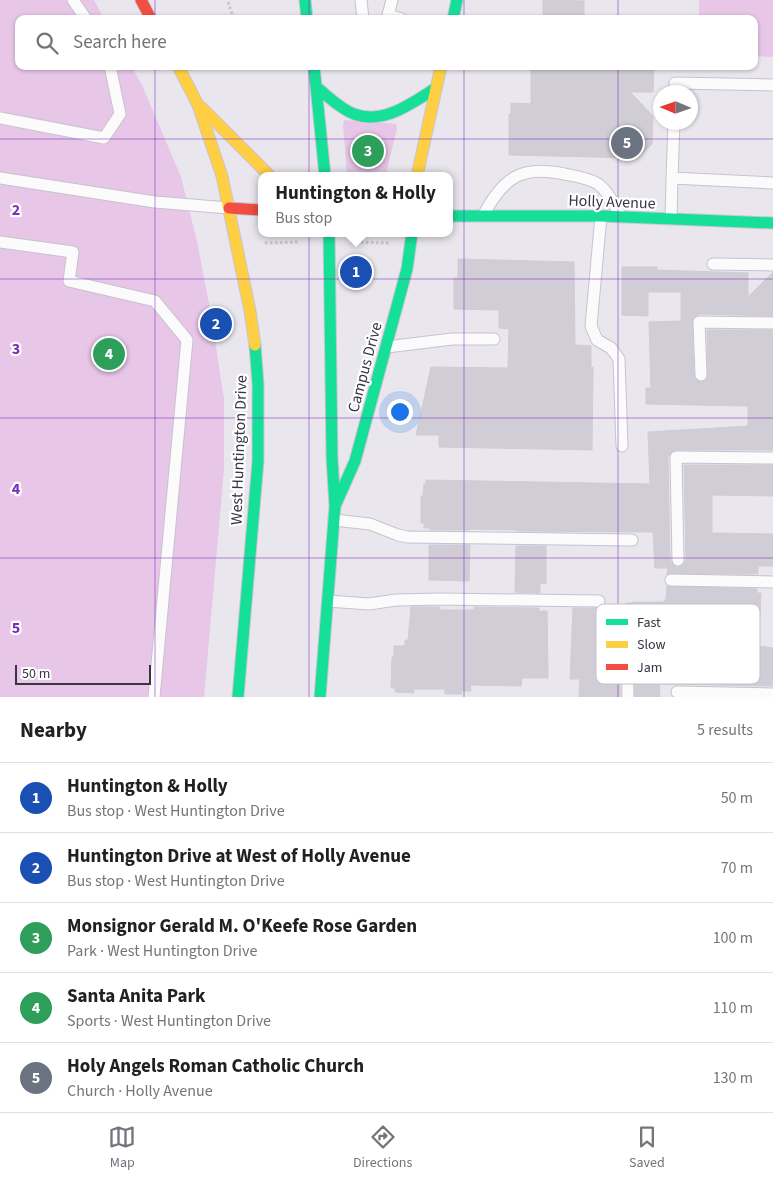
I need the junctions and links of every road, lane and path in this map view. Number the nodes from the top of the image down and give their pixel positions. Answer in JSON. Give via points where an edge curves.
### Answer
{"nodes":[{"id":1,"x":73,"y":0,"type":"edge"},
{"id":2,"x":141,"y":0,"type":"edge"},
{"id":3,"x":305,"y":0,"type":"edge"},
{"id":4,"x":361,"y":0,"type":"edge"},
{"id":5,"x":392,"y":0,"type":"edge"},
{"id":6,"x":457,"y":0,"type":"edge"},
{"id":7,"x":228,"y":2,"type":"dead end"},
{"id":8,"x":83,"y":15,"type":"edge"},
{"id":9,"x":149,"y":15,"type":"edge"},
{"id":10,"x":231,"y":15,"type":"edge"},
{"id":11,"x":307,"y":15,"type":"edge"},
{"id":12,"x":363,"y":15,"type":"edge"},
{"id":13,"x":388,"y":15,"type":"edge"},
{"id":14,"x":454,"y":15,"type":"edge"},
{"id":15,"x":112,"y":70,"type":"edge"},
{"id":16,"x":180,"y":70,"type":"edge"},
{"id":17,"x":314,"y":70,"type":"edge"},
{"id":18,"x":440,"y":70,"type":"edge"},
{"id":19,"x":773,"y":85,"type":"edge"},
{"id":20,"x":316,"y":87,"type":"junction"},
{"id":21,"x":698,"y":87,"type":"edge"},
{"id":22,"x":436,"y":88,"type":"junction"},
{"id":23,"x":198,"y":105,"type":"junction"},
{"id":24,"x":0,"y":118,"type":"edge"},
{"id":25,"x":674,"y":130,"type":"edge"},
{"id":26,"x":266,"y":172,"type":"edge"},
{"id":27,"x":325,"y":172,"type":"edge"},
{"id":28,"x":418,"y":172,"type":"edge"},
{"id":29,"x":0,"y":178,"type":"edge"},
{"id":30,"x":672,"y":178,"type":"junction"},
{"id":31,"x":773,"y":183,"type":"edge"},
{"id":32,"x":229,"y":208,"type":"junction"},
{"id":33,"x":258,"y":210,"type":"edge"},
{"id":34,"x":453,"y":216,"type":"edge"},
{"id":35,"x":483,"y":216,"type":"junction"},
{"id":36,"x":600,"y":216,"type":"junction"},
{"id":37,"x":621,"y":217,"type":"junction"},
{"id":38,"x":671,"y":219,"type":"junction"},
{"id":39,"x":773,"y":223,"type":"edge"},
{"id":40,"x":329,"y":237,"type":"edge"},
{"id":41,"x":411,"y":237,"type":"edge"},
{"id":42,"x":0,"y":242,"type":"edge"},
{"id":43,"x":299,"y":242,"type":"dead end"},
{"id":44,"x":265,"y":243,"type":"dead end"},
{"id":45,"x":346,"y":243,"type":"dead end"},
{"id":46,"x":398,"y":243,"type":"dead end"},
{"id":47,"x":714,"y":264,"type":"dead end"},
{"id":48,"x":773,"y":265,"type":"edge"},
{"id":49,"x":773,"y":323,"type":"edge"},
{"id":50,"x":494,"y":339,"type":"dead end"},
{"id":51,"x":387,"y":347,"type":"junction"},
{"id":52,"x":701,"y":375,"type":"dead end"},
{"id":53,"x":622,"y":446,"type":"dead end"},
{"id":54,"x":773,"y":458,"type":"edge"},
{"id":55,"x":336,"y":506,"type":"junction"},
{"id":56,"x":334,"y":520,"type":"junction"},
{"id":57,"x":632,"y":540,"type":"dead end"},
{"id":58,"x":678,"y":560,"type":"dead end"},
{"id":59,"x":671,"y":580,"type":"dead end"},
{"id":60,"x":773,"y":582,"type":"edge"},
{"id":61,"x":328,"y":601,"type":"junction"},
{"id":62,"x":599,"y":601,"type":"dead end"},
{"id":63,"x":628,"y":684,"type":"edge"},
{"id":64,"x":677,"y":692,"type":"dead end"},
{"id":65,"x":773,"y":694,"type":"edge"},
{"id":66,"x":154,"y":697,"type":"edge"},
{"id":67,"x":238,"y":697,"type":"edge"},
{"id":68,"x":320,"y":697,"type":"edge"},
{"id":69,"x":628,"y":697,"type":"edge"}],
"edges":[{"from":1,"to":8,"type":"lane"},
{"from":2,"to":9,"type":"main road"},
{"from":3,"to":11,"type":"main road"},
{"from":4,"to":12,"type":"lane"},
{"from":5,"to":13,"type":"lane"},
{"from":6,"to":14,"type":"main road"},
{"from":7,"to":10,"type":"path"},
{"from":15,"to":24,"type":"lane","via":[[120,114],[104,138]]},
{"from":16,"to":23,"type":"main road","name":"West Huntington Drive"},
{"from":17,"to":20,"type":"main road"},
{"from":18,"to":22,"type":"main road"},
{"from":19,"to":21,"type":"lane"},
{"from":20,"to":22,"type":"main road","via":[[344,109],[370,118],[397,111]]},
{"from":20,"to":27,"type":"main road"},
{"from":22,"to":28,"type":"main road"},
{"from":23,"to":26,"type":"main road"},
{"from":23,"to":32,"type":"main road","name":"West Huntington Drive","via":[[220,169]]},
{"from":25,"to":30,"type":"lane"},
{"from":29,"to":32,"type":"lane","via":[[155,202]]},
{"from":30,"to":31,"type":"lane"},
{"from":30,"to":38,"type":"lane"},
{"from":32,"to":33,"type":"main road"},
{"from":32,"to":67,"type":"main road","name":"West Huntington Drive","via":[[250,311],[258,392],[257,470]]},
{"from":34,"to":35,"type":"main road","name":"Holly Avenue"},
{"from":35,"to":36,"type":"main road","name":"Holly Avenue"},
{"from":35,"to":37,"type":"lane","via":[[493,198],[514,178],[528,171],[544,170],[597,184],[606,192]]},
{"from":36,"to":37,"type":"main road","name":"Holly Avenue"},
{"from":36,"to":53,"type":"lane","via":[[591,326],[597,340],[611,348],[619,360]]},
{"from":37,"to":38,"type":"main road","name":"Holly Avenue"},
{"from":38,"to":39,"type":"main road","name":"Holly Avenue"},
{"from":40,"to":55,"type":"main road","via":[[332,458]]},
{"from":41,"to":51,"type":"main road","name":"Campus Drive","via":[[407,269]]},
{"from":42,"to":66,"type":"lane","via":[[73,252],[69,281],[155,301],[186,340]]},
{"from":43,"to":44,"type":"path"},
{"from":45,"to":46,"type":"path"},
{"from":47,"to":48,"type":"lane"},
{"from":49,"to":52,"type":"lane","via":[[699,322]]},
{"from":50,"to":51,"type":"lane","via":[[452,339]]},
{"from":51,"to":55,"type":"main road","name":"Campus Drive","via":[[355,461]]},
{"from":54,"to":58,"type":"lane","via":[[676,457]]},
{"from":55,"to":56,"type":"main road"},
{"from":56,"to":57,"type":"lane","via":[[370,524],[408,536]]},
{"from":56,"to":61,"type":"main road"},
{"from":59,"to":60,"type":"lane"},
{"from":61,"to":62,"type":"lane","via":[[369,604],[430,599]]},
{"from":61,"to":68,"type":"main road"},
{"from":63,"to":69,"type":"lane"},
{"from":64,"to":65,"type":"lane"}]}
